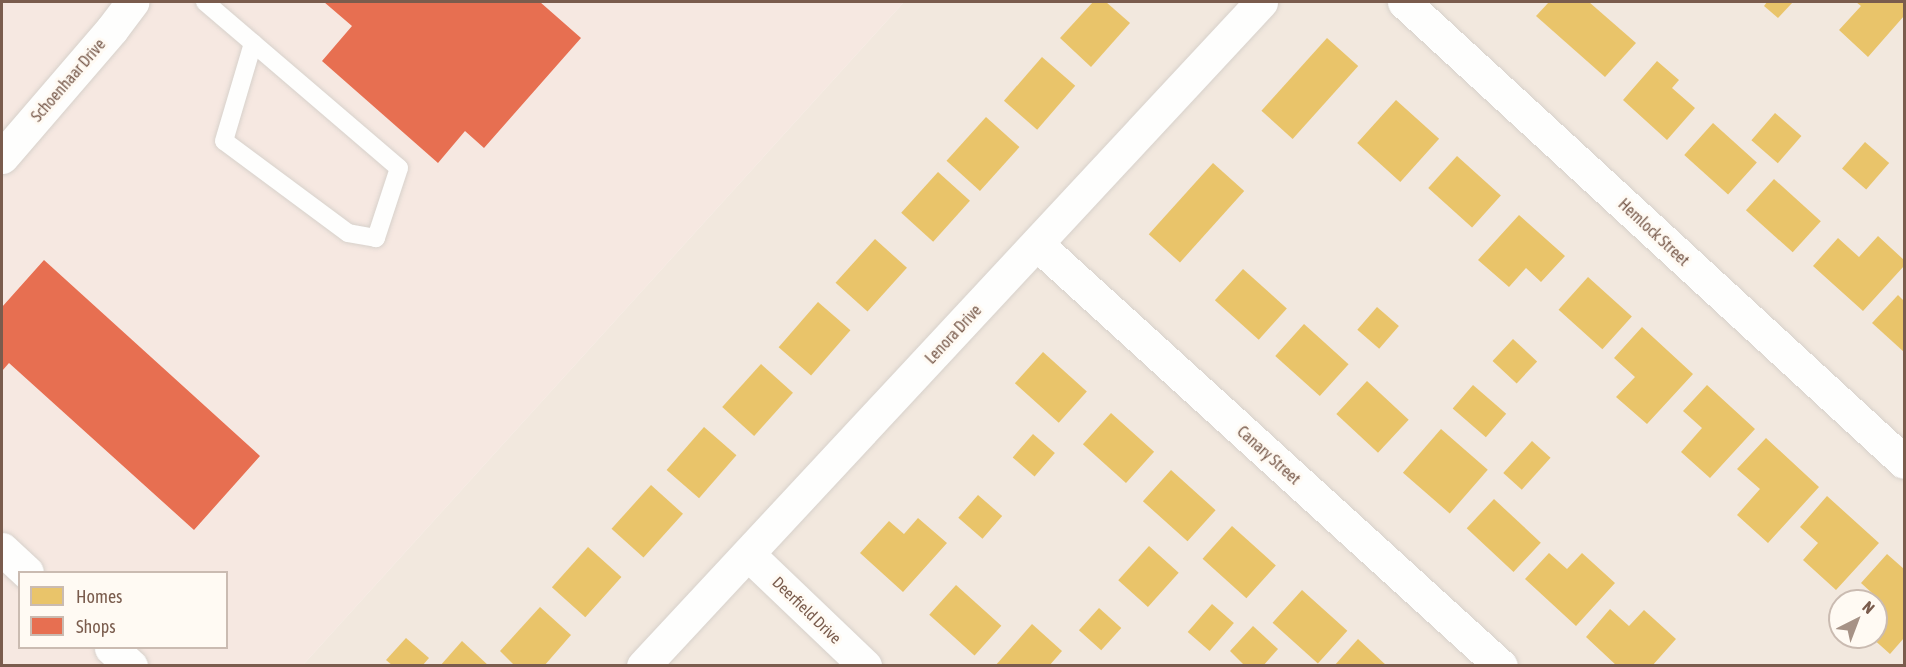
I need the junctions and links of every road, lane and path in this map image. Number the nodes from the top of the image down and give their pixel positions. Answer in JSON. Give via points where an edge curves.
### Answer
{"nodes":[{"id":1,"x":132,"y":2,"type":"edge"},
{"id":2,"x":205,"y":2,"type":"edge"},
{"id":3,"x":1262,"y":2,"type":"edge"},
{"id":4,"x":1404,"y":2,"type":"edge"},
{"id":5,"x":253,"y":43,"type":"junction"},
{"id":6,"x":2,"y":157,"type":"edge"},
{"id":7,"x":1037,"y":244,"type":"junction"},
{"id":8,"x":1905,"y":462,"type":"edge"},
{"id":9,"x":2,"y":549,"type":"edge"},
{"id":10,"x":748,"y":554,"type":"junction"},
{"id":11,"x":25,"y":571,"type":"edge"},
{"id":12,"x":112,"y":649,"type":"edge"},
{"id":13,"x":130,"y":666,"type":"edge"},
{"id":14,"x":644,"y":666,"type":"edge"},
{"id":15,"x":865,"y":666,"type":"edge"},
{"id":16,"x":1501,"y":666,"type":"edge"}],
"edges":[{"from":1,"to":6,"type":"street","name":"Schoenhaar Drive"},
{"from":2,"to":5,"type":"lane"},
{"from":3,"to":7,"type":"street","name":"Lenora Drive"},
{"from":4,"to":8,"type":"street","name":"Hemlock Street"},
{"from":5,"to":5,"type":"lane","via":[[399,168],[376,238],[348,233],[224,141]]},
{"from":7,"to":10,"type":"street","name":"Lenora Drive"},
{"from":7,"to":16,"type":"street","name":"Canary Street"},
{"from":9,"to":11,"type":"street"},
{"from":10,"to":14,"type":"street","name":"Lenora Drive"},
{"from":10,"to":15,"type":"street","name":"Deerfield Drive"},
{"from":12,"to":13,"type":"street"}]}
